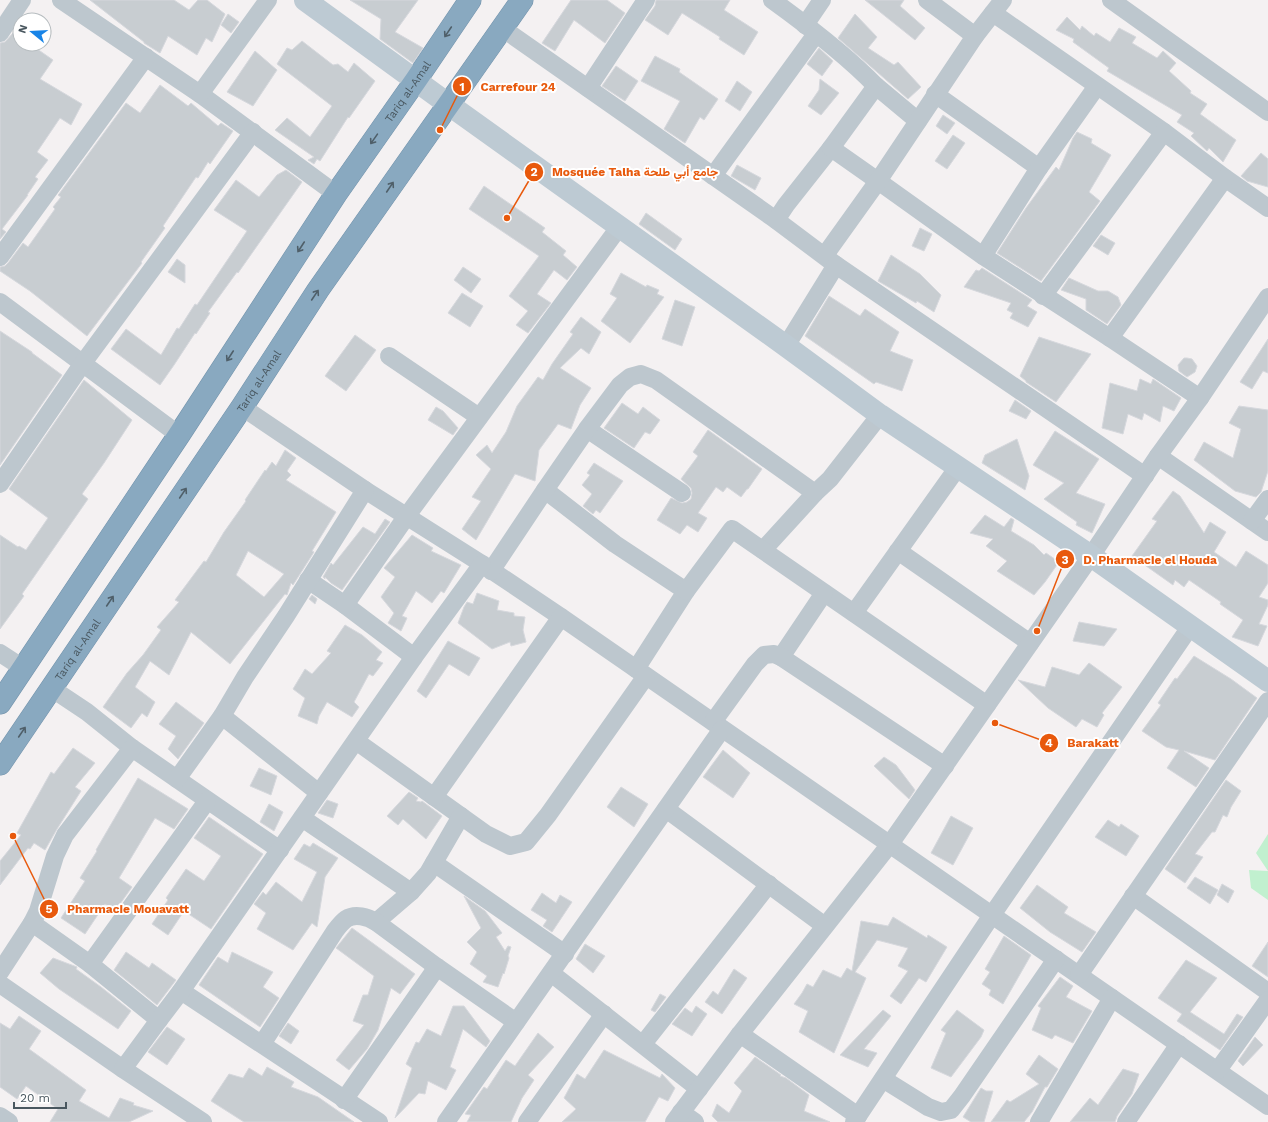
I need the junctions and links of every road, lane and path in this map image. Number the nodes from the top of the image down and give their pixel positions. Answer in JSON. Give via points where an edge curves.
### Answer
{"nodes":[{"id":1,"x":22,"y":0,"type":"edge"},
{"id":2,"x":61,"y":0,"type":"edge"},
{"id":3,"x":268,"y":0,"type":"edge"},
{"id":4,"x":470,"y":0,"type":"edge"},
{"id":5,"x":522,"y":0,"type":"edge"},
{"id":6,"x":646,"y":0,"type":"edge"},
{"id":7,"x":772,"y":0,"type":"edge"},
{"id":8,"x":822,"y":0,"type":"edge"},
{"id":9,"x":927,"y":0,"type":"edge"},
{"id":10,"x":1111,"y":0,"type":"edge"},
{"id":11,"x":319,"y":4,"type":"edge"},
{"id":12,"x":998,"y":6,"type":"edge"},
{"id":13,"x":502,"y":28,"type":"junction"},
{"id":14,"x":811,"y":30,"type":"junction"},
{"id":15,"x":0,"y":33,"type":"edge"},
{"id":16,"x":975,"y":36,"type":"junction"},
{"id":17,"x":146,"y":57,"type":"junction"},
{"id":18,"x":416,"y":80,"type":"junction"},
{"id":19,"x":876,"y":86,"type":"junction"},
{"id":20,"x":1097,"y":86,"type":"junction"},
{"id":21,"x":588,"y":88,"type":"junction"},
{"id":22,"x":200,"y":94,"type":"junction"},
{"id":23,"x":935,"y":94,"type":"junction"},
{"id":24,"x":448,"y":104,"type":"junction"},
{"id":25,"x":1268,"y":112,"type":"edge"},
{"id":26,"x":918,"y":121,"type":"junction"},
{"id":27,"x":253,"y":132,"type":"junction"},
{"id":28,"x":1164,"y":132,"type":"junction"},
{"id":29,"x":831,"y":148,"type":"junction"},
{"id":30,"x":1039,"y":168,"type":"junction"},
{"id":31,"x":713,"y":176,"type":"junction"},
{"id":32,"x":1225,"y":178,"type":"junction"},
{"id":33,"x":878,"y":181,"type":"junction"},
{"id":34,"x":336,"y":194,"type":"junction"},
{"id":35,"x":1268,"y":208,"type":"edge"},
{"id":36,"x":776,"y":220,"type":"junction"},
{"id":37,"x":620,"y":226,"type":"junction"},
{"id":38,"x":983,"y":256,"type":"junction"},
{"id":39,"x":0,"y":257,"type":"edge"},
{"id":40,"x":831,"y":260,"type":"junction"},
{"id":41,"x":1043,"y":296,"type":"junction"},
{"id":42,"x":1268,"y":297,"type":"edge"},
{"id":43,"x":0,"y":302,"type":"edge"},
{"id":44,"x":1110,"y":338,"type":"junction"},
{"id":45,"x":786,"y":346,"type":"junction"},
{"id":46,"x":389,"y":356,"type":"dead end"},
{"id":47,"x":83,"y":363,"type":"junction"},
{"id":48,"x":1200,"y":398,"type":"junction"},
{"id":49,"x":242,"y":407,"type":"junction"},
{"id":50,"x":880,"y":415,"type":"junction"},
{"id":51,"x":479,"y":417,"type":"junction"},
{"id":52,"x":588,"y":429,"type":"junction"},
{"id":53,"x":179,"y":435,"type":"junction"},
{"id":54,"x":1158,"y":456,"type":"junction"},
{"id":55,"x":958,"y":467,"type":"junction"},
{"id":56,"x":1145,"y":476,"type":"junction"},
{"id":57,"x":0,"y":484,"type":"edge"},
{"id":58,"x":365,"y":490,"type":"junction"},
{"id":59,"x":545,"y":490,"type":"junction"},
{"id":60,"x":682,"y":493,"type":"dead end"},
{"id":61,"x":815,"y":493,"type":"junction"},
{"id":62,"x":1268,"y":499,"type":"edge"},
{"id":63,"x":406,"y":517,"type":"junction"},
{"id":64,"x":1252,"y":521,"type":"junction"},
{"id":65,"x":1268,"y":532,"type":"edge"},
{"id":66,"x":764,"y":550,"type":"junction"},
{"id":67,"x":898,"y":551,"type":"junction"},
{"id":68,"x":1091,"y":556,"type":"junction"},
{"id":69,"x":487,"y":567,"type":"junction"},
{"id":70,"x":308,"y":580,"type":"junction"},
{"id":71,"x":686,"y":591,"type":"junction"},
{"id":72,"x":824,"y":593,"type":"junction"},
{"id":73,"x":345,"y":605,"type":"junction"},
{"id":74,"x":854,"y":613,"type":"junction"},
{"id":75,"x":561,"y":617,"type":"junction"},
{"id":76,"x":1190,"y":627,"type":"junction"},
{"id":77,"x":1030,"y":643,"type":"junction"},
{"id":78,"x":0,"y":653,"type":"edge"},
{"id":79,"x":414,"y":657,"type":"junction"},
{"id":80,"x":781,"y":657,"type":"junction"},
{"id":81,"x":23,"y":668,"type":"junction"},
{"id":82,"x":641,"y":673,"type":"junction"},
{"id":83,"x":1268,"y":681,"type":"edge"},
{"id":84,"x":51,"y":688,"type":"junction"},
{"id":85,"x":1268,"y":701,"type":"edge"},
{"id":86,"x":0,"y":703,"type":"edge"},
{"id":87,"x":987,"y":705,"type":"junction"},
{"id":88,"x":222,"y":716,"type":"junction"},
{"id":89,"x":718,"y":725,"type":"junction"},
{"id":90,"x":356,"y":742,"type":"junction"},
{"id":91,"x":132,"y":748,"type":"junction"},
{"id":92,"x":0,"y":764,"type":"edge"},
{"id":93,"x":944,"y":766,"type":"junction"},
{"id":94,"x":177,"y":779,"type":"junction"},
{"id":95,"x":319,"y":793,"type":"junction"},
{"id":96,"x":434,"y":797,"type":"junction"},
{"id":97,"x":208,"y":800,"type":"junction"},
{"id":98,"x":666,"y":809,"type":"junction"},
{"id":99,"x":462,"y":816,"type":"junction"},
{"id":100,"x":302,"y":818,"type":"junction"},
{"id":101,"x":890,"y":844,"type":"junction"},
{"id":102,"x":280,"y":850,"type":"junction"},
{"id":103,"x":434,"y":864,"type":"junction"},
{"id":104,"x":769,"y":884,"type":"junction"},
{"id":105,"x":411,"y":892,"type":"junction"},
{"id":106,"x":1133,"y":896,"type":"junction"},
{"id":107,"x":992,"y":915,"type":"junction"},
{"id":108,"x":376,"y":922,"type":"junction"},
{"id":109,"x":32,"y":923,"type":"junction"},
{"id":110,"x":825,"y":926,"type":"junction"},
{"id":111,"x":564,"y":954,"type":"junction"},
{"id":112,"x":1056,"y":959,"type":"junction"},
{"id":113,"x":90,"y":964,"type":"junction"},
{"id":114,"x":437,"y":967,"type":"junction"},
{"id":115,"x":0,"y":972,"type":"edge"},
{"id":116,"x":551,"y":973,"type":"junction"},
{"id":117,"x":1079,"y":975,"type":"junction"},
{"id":118,"x":0,"y":984,"type":"edge"},
{"id":119,"x":181,"y":991,"type":"junction"},
{"id":120,"x":1268,"y":992,"type":"edge"},
{"id":121,"x":1112,"y":998,"type":"junction"},
{"id":122,"x":1268,"y":1000,"type":"edge"},
{"id":123,"x":604,"y":1014,"type":"junction"},
{"id":124,"x":158,"y":1020,"type":"junction"},
{"id":125,"x":516,"y":1022,"type":"junction"},
{"id":126,"x":740,"y":1034,"type":"junction"},
{"id":127,"x":262,"y":1044,"type":"junction"},
{"id":128,"x":643,"y":1044,"type":"junction"},
{"id":129,"x":1179,"y":1044,"type":"junction"},
{"id":130,"x":123,"y":1069,"type":"junction"},
{"id":131,"x":1218,"y":1070,"type":"junction"},
{"id":132,"x":883,"y":1078,"type":"junction"},
{"id":133,"x":699,"y":1088,"type":"junction"},
{"id":134,"x":344,"y":1100,"type":"junction"},
{"id":135,"x":1268,"y":1106,"type":"edge"},
{"id":136,"x":0,"y":1116,"type":"edge"},
{"id":137,"x":684,"y":1119,"type":"edge"},
{"id":138,"x":856,"y":1119,"type":"edge"},
{"id":139,"x":9,"y":1122,"type":"edge"},
{"id":140,"x":203,"y":1122,"type":"edge"},
{"id":141,"x":379,"y":1122,"type":"edge"},
{"id":142,"x":446,"y":1122,"type":"edge"},
{"id":143,"x":527,"y":1122,"type":"edge"},
{"id":144,"x":1039,"y":1122,"type":"edge"},
{"id":145,"x":1126,"y":1122,"type":"edge"}],
"edges":[{"from":1,"to":15,"type":"street"},
{"from":2,"to":17,"type":"street"},
{"from":3,"to":22,"type":"street"},
{"from":4,"to":18,"type":"highway","name":"Tariq al-Amal","one_way":true},
{"from":5,"to":13,"type":"highway","name":"Tariq al-Amal"},
{"from":6,"to":21,"type":"street"},
{"from":7,"to":14,"type":"street"},
{"from":8,"to":14,"type":"street"},
{"from":9,"to":16,"type":"street"},
{"from":10,"to":25,"type":"street"},
{"from":11,"to":18,"type":"main road"},
{"from":12,"to":16,"type":"street"},
{"from":12,"to":20,"type":"street"},
{"from":13,"to":21,"type":"street"},
{"from":13,"to":24,"type":"highway","name":"Tariq al-Amal"},
{"from":14,"to":19,"type":"street"},
{"from":14,"to":31,"type":"street"},
{"from":16,"to":23,"type":"street"},
{"from":17,"to":22,"type":"street"},
{"from":17,"to":39,"type":"street"},
{"from":18,"to":24,"type":"main road"},
{"from":18,"to":34,"type":"highway","name":"Tariq al-Amal","one_way":true},
{"from":19,"to":26,"type":"street"},
{"from":19,"to":29,"type":"street"},
{"from":20,"to":28,"type":"street"},
{"from":20,"to":30,"type":"street"},
{"from":21,"to":31,"type":"street"},
{"from":22,"to":27,"type":"street"},
{"from":23,"to":26,"type":"street"},
{"from":23,"to":30,"type":"street"},
{"from":24,"to":37,"type":"main road"},
{"from":49,"to":24,"type":"highway","name":"Tariq al-Amal","one_way":true,"via":[[310,303]]},
{"from":26,"to":33,"type":"street"},
{"from":27,"to":34,"type":"street"},
{"from":27,"to":47,"type":"street"},
{"from":28,"to":32,"type":"street"},
{"from":28,"to":41,"type":"street"},
{"from":29,"to":33,"type":"street"},
{"from":29,"to":36,"type":"street"},
{"from":30,"to":38,"type":"street"},
{"from":31,"to":36,"type":"street"},
{"from":32,"to":35,"type":"street"},
{"from":32,"to":44,"type":"street"},
{"from":33,"to":38,"type":"street"},
{"from":33,"to":40,"type":"street"},
{"from":34,"to":53,"type":"highway","name":"Tariq al-Amal","one_way":true},
{"from":36,"to":40,"type":"street"},
{"from":37,"to":45,"type":"main road"},
{"from":37,"to":51,"type":"street"},
{"from":38,"to":41,"type":"street"},
{"from":40,"to":45,"type":"street"},
{"from":40,"to":56,"type":"street"},
{"from":41,"to":44,"type":"street"},
{"from":42,"to":48,"type":"street"},
{"from":43,"to":47,"type":"street"},
{"from":44,"to":48,"type":"street"},
{"from":45,"to":50,"type":"main road"},
{"from":46,"to":51,"type":"street"},
{"from":47,"to":53,"type":"street"},
{"from":47,"to":57,"type":"street"},
{"from":48,"to":54,"type":"street"},
{"from":49,"to":58,"type":"street"},
{"from":84,"to":49,"type":"highway","name":"Tariq al-Amal","one_way":true},
{"from":50,"to":55,"type":"main road"},
{"from":50,"to":61,"type":"street","via":[[830,479]]},
{"from":51,"to":63,"type":"street"},
{"from":52,"to":59,"type":"street"},
{"from":52,"to":60,"type":"street"},
{"from":52,"to":61,"type":"street","via":[[620,385],[630,377],[641,374],[656,380]]},
{"from":53,"to":81,"type":"highway","name":"Tariq al-Amal"},
{"from":54,"to":56,"type":"street"},
{"from":54,"to":64,"type":"street"},
{"from":55,"to":67,"type":"street"},
{"from":55,"to":68,"type":"main road"},
{"from":56,"to":68,"type":"street"},
{"from":58,"to":63,"type":"street"},
{"from":58,"to":70,"type":"street"},
{"from":59,"to":69,"type":"street"},
{"from":59,"to":71,"type":"street","via":[[615,544]]},
{"from":61,"to":66,"type":"street"},
{"from":62,"to":64,"type":"street"},
{"from":63,"to":69,"type":"street"},
{"from":63,"to":73,"type":"street"},
{"from":64,"to":65,"type":"street"},
{"from":66,"to":71,"type":"street","via":[[732,530]]},
{"from":66,"to":72,"type":"street"},
{"from":67,"to":74,"type":"street"},
{"from":67,"to":77,"type":"street"},
{"from":68,"to":76,"type":"main road"},
{"from":68,"to":77,"type":"street"},
{"from":69,"to":75,"type":"street"},
{"from":69,"to":79,"type":"street"},
{"from":70,"to":73,"type":"street"},
{"from":70,"to":88,"type":"street"},
{"from":71,"to":82,"type":"street"},
{"from":72,"to":74,"type":"street"},
{"from":72,"to":80,"type":"street"},
{"from":73,"to":79,"type":"street"},
{"from":74,"to":87,"type":"street"},
{"from":75,"to":82,"type":"street"},
{"from":75,"to":96,"type":"street"},
{"from":76,"to":83,"type":"main road"},
{"from":76,"to":107,"type":"street"},
{"from":77,"to":87,"type":"street"},
{"from":78,"to":81,"type":"street"},
{"from":79,"to":90,"type":"street"},
{"from":80,"to":89,"type":"street","via":[[774,654],[764,655],[755,664]]},
{"from":80,"to":93,"type":"street"},
{"from":81,"to":86,"type":"highway","name":"Tariq al-Amal"},
{"from":82,"to":89,"type":"street"},
{"from":82,"to":99,"type":"street","via":[[548,815],[526,842],[510,846],[486,834]]},
{"from":84,"to":91,"type":"street","via":[[87,712]]},
{"from":92,"to":84,"type":"highway","name":"Tariq al-Amal","one_way":true},
{"from":85,"to":106,"type":"street"},
{"from":87,"to":93,"type":"street"},
{"from":88,"to":94,"type":"street"},
{"from":88,"to":95,"type":"street"},
{"from":89,"to":98,"type":"street"},
{"from":89,"to":101,"type":"street"},
{"from":90,"to":95,"type":"street"},
{"from":90,"to":96,"type":"street"},
{"from":91,"to":94,"type":"street"},
{"from":91,"to":109,"type":"street","via":[[65,835]]},
{"from":93,"to":101,"type":"street"},
{"from":94,"to":97,"type":"street"},
{"from":95,"to":100,"type":"street"},
{"from":96,"to":99,"type":"street"},
{"from":97,"to":102,"type":"street"},
{"from":97,"to":113,"type":"street"},
{"from":98,"to":104,"type":"street"},
{"from":98,"to":111,"type":"street"},
{"from":99,"to":103,"type":"street"},
{"from":100,"to":102,"type":"street"},
{"from":100,"to":105,"type":"street"},
{"from":101,"to":107,"type":"street"},
{"from":101,"to":110,"type":"street"},
{"from":102,"to":119,"type":"street"},
{"from":103,"to":105,"type":"street"},
{"from":103,"to":111,"type":"street"},
{"from":104,"to":110,"type":"street"},
{"from":104,"to":128,"type":"street"},
{"from":105,"to":108,"type":"street"},
{"from":106,"to":117,"type":"street"},
{"from":106,"to":120,"type":"street"},
{"from":107,"to":112,"type":"street"},
{"from":107,"to":132,"type":"street"},
{"from":108,"to":114,"type":"street"},
{"from":108,"to":127,"type":"street","via":[[365,916],[347,918],[335,931]]},
{"from":109,"to":113,"type":"street"},
{"from":109,"to":115,"type":"street"},
{"from":110,"to":126,"type":"street"},
{"from":111,"to":116,"type":"street"},
{"from":112,"to":117,"type":"street"},
{"from":112,"to":132,"type":"street","via":[[952,1110],[941,1112],[928,1106]]},
{"from":113,"to":124,"type":"street"},
{"from":114,"to":125,"type":"street"},
{"from":114,"to":134,"type":"street"},
{"from":116,"to":123,"type":"street"},
{"from":116,"to":125,"type":"street"},
{"from":117,"to":121,"type":"street"},
{"from":118,"to":130,"type":"street"},
{"from":119,"to":124,"type":"street"},
{"from":119,"to":127,"type":"street"},
{"from":121,"to":129,"type":"street"},
{"from":121,"to":144,"type":"street"},
{"from":122,"to":131,"type":"street"},
{"from":123,"to":128,"type":"street"},
{"from":123,"to":143,"type":"street"},
{"from":124,"to":130,"type":"street"},
{"from":125,"to":142,"type":"street"},
{"from":126,"to":133,"type":"street"},
{"from":126,"to":138,"type":"street"},
{"from":127,"to":134,"type":"street"},
{"from":128,"to":133,"type":"street"},
{"from":129,"to":131,"type":"street"},
{"from":129,"to":145,"type":"street"},
{"from":130,"to":140,"type":"street"},
{"from":131,"to":135,"type":"street"},
{"from":132,"to":138,"type":"street"},
{"from":133,"to":137,"type":"street"},
{"from":134,"to":141,"type":"street"},
{"from":136,"to":139,"type":"street"}]}
